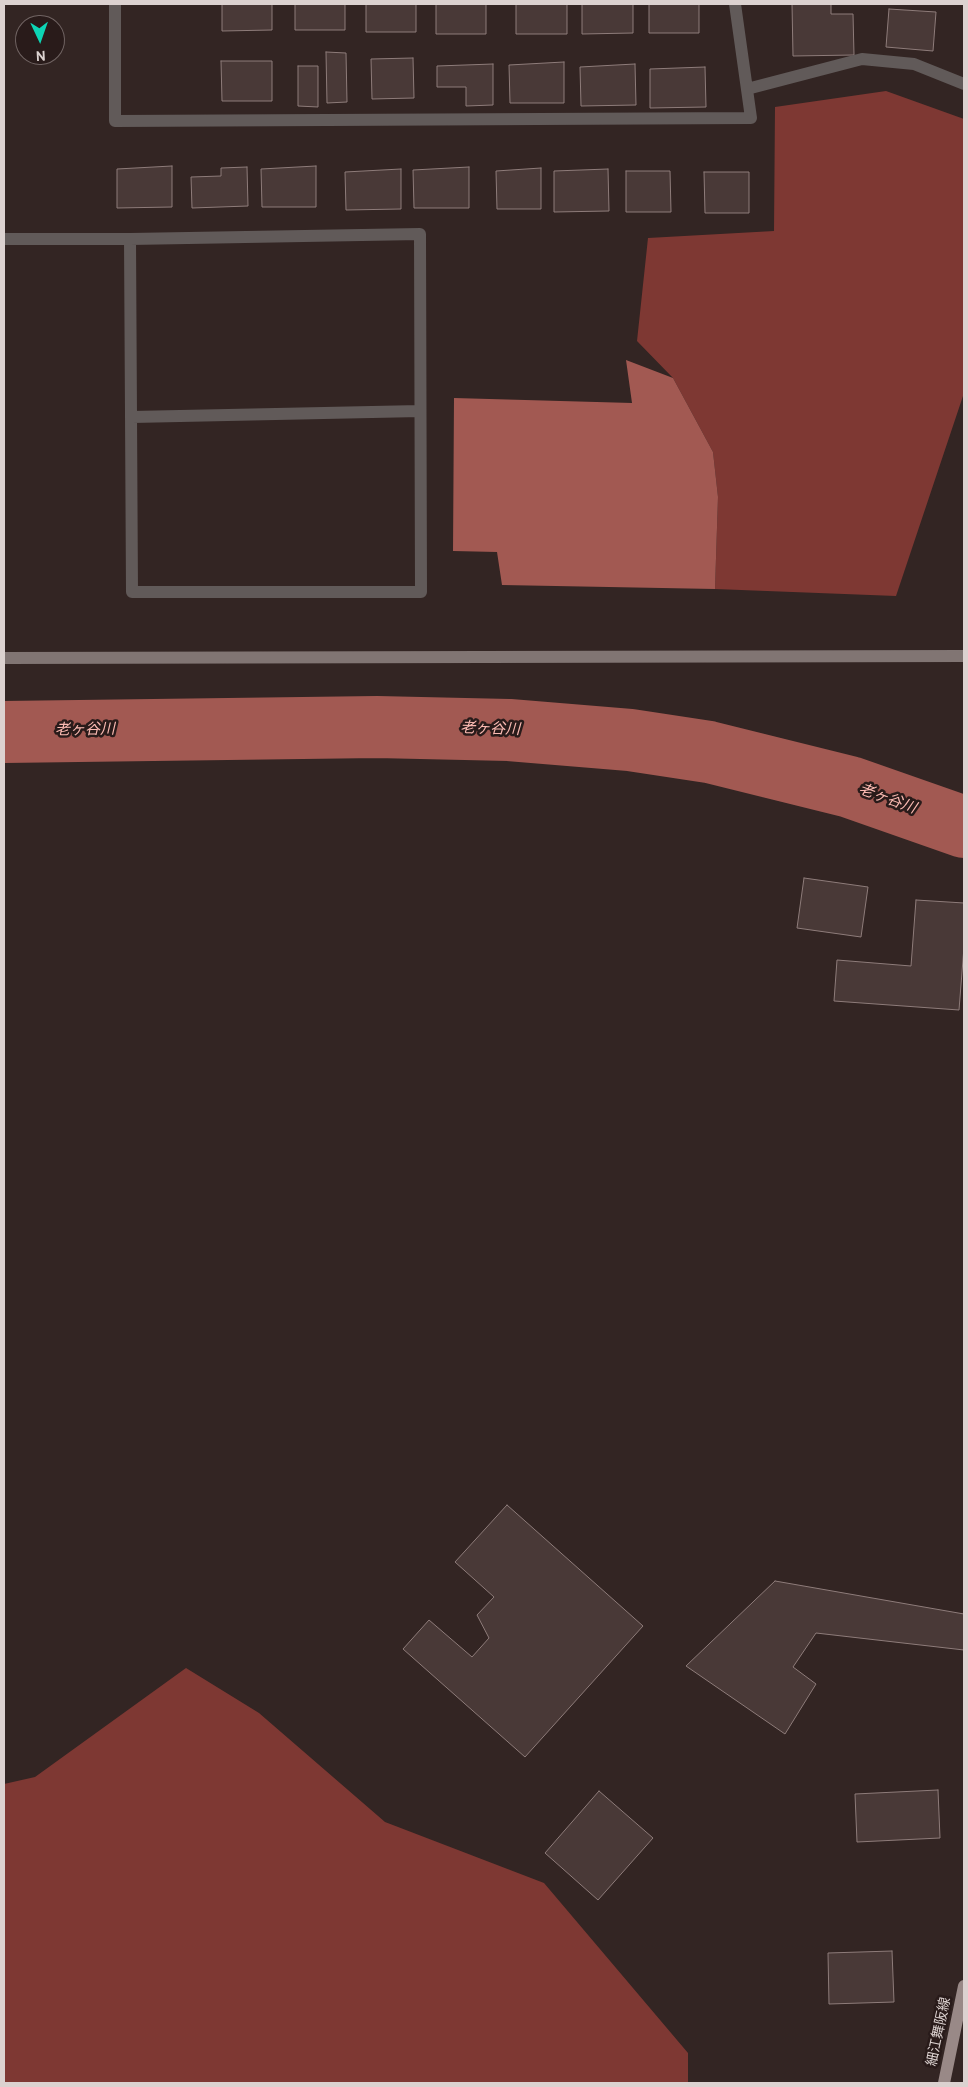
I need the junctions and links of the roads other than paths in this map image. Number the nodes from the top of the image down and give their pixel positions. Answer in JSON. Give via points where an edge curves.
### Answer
{"nodes":[{"id":1,"x":115,"y":4,"type":"edge"},
{"id":2,"x":735,"y":4,"type":"edge"},
{"id":3,"x":964,"y":84,"type":"edge"},
{"id":4,"x":747,"y":89,"type":"junction"},
{"id":5,"x":4,"y":239,"type":"edge"},
{"id":6,"x":130,"y":240,"type":"junction"},
{"id":7,"x":420,"y":411,"type":"junction"},
{"id":8,"x":132,"y":417,"type":"junction"},
{"id":9,"x":964,"y":656,"type":"edge"},
{"id":10,"x":4,"y":658,"type":"edge"},
{"id":11,"x":964,"y":1986,"type":"edge"},
{"id":12,"x":944,"y":2083,"type":"edge"}],
"edges":[{"from":1,"to":4,"type":"street","via":[[116,121],[751,118]]},
{"from":2,"to":4,"type":"street"},
{"from":3,"to":4,"type":"street","via":[[914,64],[862,59]]},
{"from":5,"to":6,"type":"street"},
{"from":6,"to":7,"type":"street","via":[[420,234]]},
{"from":6,"to":8,"type":"street"},
{"from":7,"to":8,"type":"street"},
{"from":7,"to":8,"type":"street","via":[[421,592],[132,592]]},
{"from":9,"to":10,"type":"street"},
{"from":11,"to":12,"type":"main road","name":"細江舞阪線"}]}
